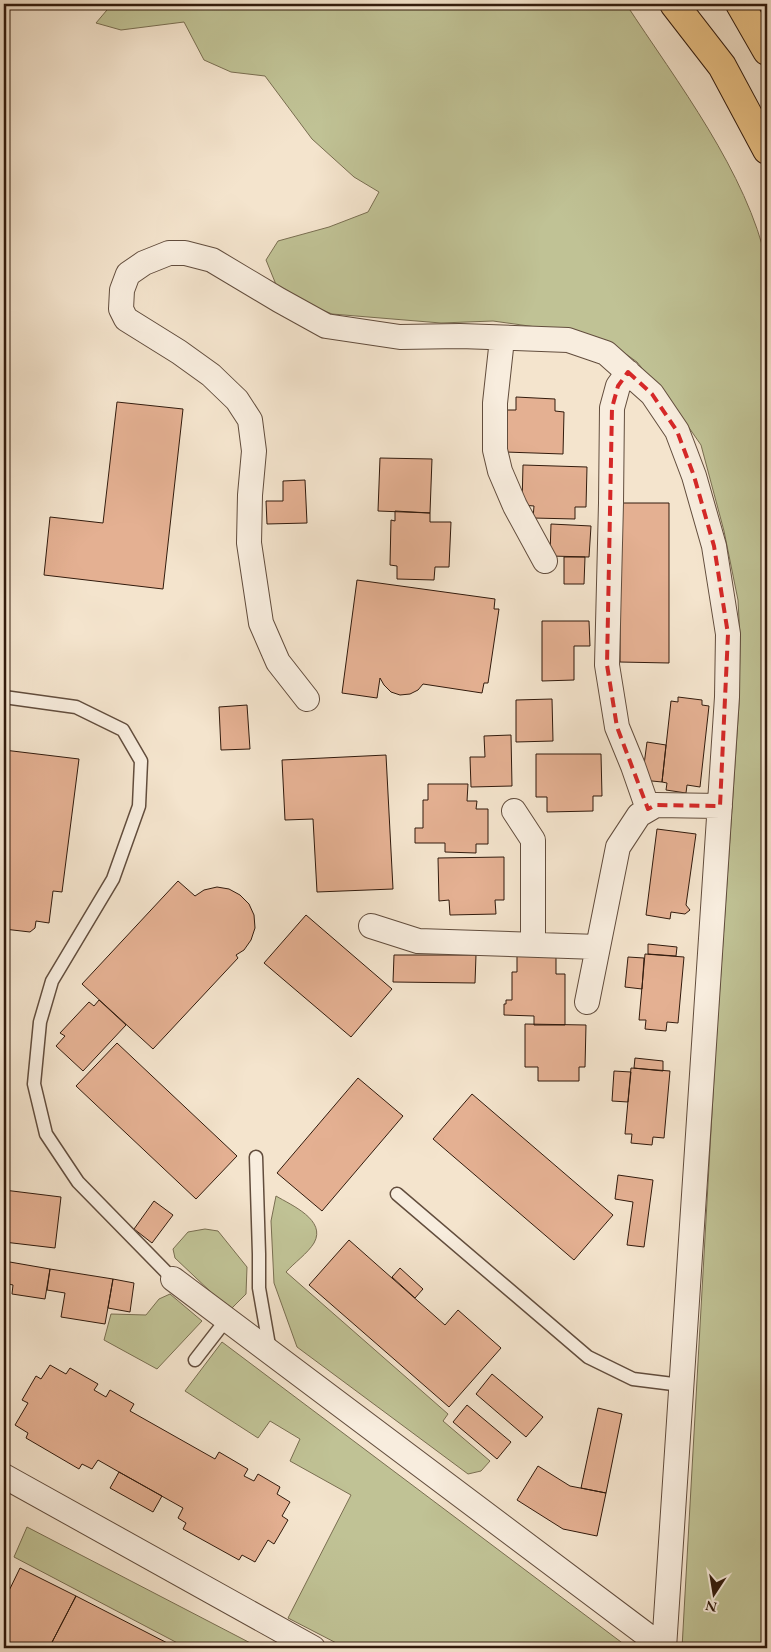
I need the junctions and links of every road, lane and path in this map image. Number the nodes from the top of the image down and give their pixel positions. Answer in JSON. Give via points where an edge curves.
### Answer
{"nodes":[{"id":1,"x":674,"y":4,"type":"edge"},
{"id":2,"x":740,"y":4,"type":"edge"},
{"id":3,"x":767,"y":50,"type":"edge"},
{"id":4,"x":767,"y":150,"type":"edge"},
{"id":5,"x":502,"y":339,"type":"junction"},
{"id":6,"x":628,"y":372,"type":"junction"},
{"id":7,"x":546,"y":561,"type":"dead end"},
{"id":8,"x":4,"y":697,"type":"edge"},
{"id":9,"x":307,"y":699,"type":"dead end"},
{"id":10,"x":720,"y":806,"type":"junction"},
{"id":11,"x":648,"y":809,"type":"junction"},
{"id":12,"x":514,"y":811,"type":"dead end"},
{"id":13,"x":371,"y":926,"type":"dead end"},
{"id":14,"x":532,"y":945,"type":"junction"},
{"id":15,"x":598,"y":947,"type":"junction"},
{"id":16,"x":588,"y":1002,"type":"dead end"},
{"id":17,"x":256,"y":1157,"type":"dead end"},
{"id":18,"x":397,"y":1194,"type":"dead end"},
{"id":19,"x":172,"y":1279,"type":"joint"},
{"id":20,"x":226,"y":1320,"type":"junction"},
{"id":21,"x":271,"y":1354,"type":"junction"},
{"id":22,"x":195,"y":1360,"type":"dead end"},
{"id":23,"x":681,"y":1385,"type":"junction"},
{"id":24,"x":4,"y":1476,"type":"edge"},
{"id":25,"x":313,"y":1648,"type":"edge"},
{"id":26,"x":664,"y":1648,"type":"edge"}],
"edges":[{"from":1,"to":4,"type":"main road","via":[[722,66]]},
{"from":2,"to":3,"type":"main road"},
{"from":5,"to":6,"type":"street","via":[[568,340],[606,354]]},
{"from":5,"to":7,"type":"street","via":[[495,403],[495,450],[515,506]]},
{"from":5,"to":9,"type":"street","via":[[400,337],[326,326],[212,260],[185,253],[169,253],[128,274],[122,290],[121,309],[126,319],[210,375],[237,400],[250,420],[254,450],[249,543],[261,623],[278,662]]},
{"from":6,"to":10,"type":"street","via":[[652,394],[677,431],[714,546],[728,634]]},
{"from":6,"to":11,"type":"street","via":[[618,386],[612,408],[607,665],[617,727]]},
{"from":8,"to":19,"type":"lane","via":[[76,707],[123,730],[140,761],[139,806],[113,879],[52,980],[40,1022],[34,1084],[46,1134],[78,1182]]},
{"from":10,"to":11,"type":"street","via":[[656,805]]},
{"from":10,"to":23,"type":"street"},
{"from":11,"to":15,"type":"street","via":[[639,815],[618,848]]},
{"from":12,"to":14,"type":"street","via":[[533,840]]},
{"from":13,"to":14,"type":"street","via":[[418,941]]},
{"from":14,"to":15,"type":"street"},
{"from":15,"to":16,"type":"street"},
{"from":17,"to":21,"type":"lane","via":[[259,1288]]},
{"from":18,"to":23,"type":"lane","via":[[588,1357],[633,1379]]},
{"from":19,"to":20,"type":"street"},
{"from":20,"to":21,"type":"street"},
{"from":20,"to":22,"type":"lane"},
{"from":21,"to":26,"type":"street"},
{"from":23,"to":26,"type":"street"},
{"from":24,"to":25,"type":"street"}]}
